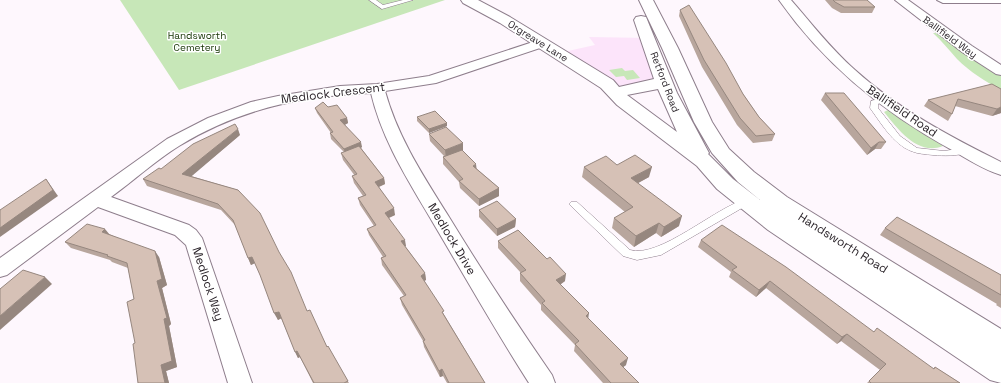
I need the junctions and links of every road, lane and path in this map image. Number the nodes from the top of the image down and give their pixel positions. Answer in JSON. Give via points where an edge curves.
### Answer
{"nodes":[{"id":1,"x":372,"y":0,"type":"edge"},
{"id":2,"x":408,"y":0,"type":"edge"},
{"id":3,"x":468,"y":0,"type":"edge"},
{"id":4,"x":632,"y":0,"type":"edge"},
{"id":5,"x":646,"y":0,"type":"edge"},
{"id":6,"x":785,"y":0,"type":"edge"},
{"id":7,"x":901,"y":0,"type":"edge"},
{"id":8,"x":943,"y":0,"type":"edge"},
{"id":9,"x":1001,"y":0,"type":"edge"},
{"id":10,"x":542,"y":42,"type":"junction"},
{"id":11,"x":1001,"y":71,"type":"edge"},
{"id":12,"x":663,"y":82,"type":"junction"},
{"id":13,"x":607,"y":84,"type":"junction"},
{"id":14,"x":377,"y":88,"type":"junction"},
{"id":15,"x":626,"y":90,"type":"junction"},
{"id":16,"x":882,"y":100,"type":"junction"},
{"id":17,"x":648,"y":119,"type":"junction"},
{"id":18,"x":687,"y":120,"type":"junction"},
{"id":19,"x":964,"y":150,"type":"junction"},
{"id":20,"x":704,"y":161,"type":"junction"},
{"id":21,"x":1001,"y":169,"type":"edge"},
{"id":22,"x":96,"y":199,"type":"junction"},
{"id":23,"x":746,"y":202,"type":"junction"},
{"id":24,"x":574,"y":204,"type":"dead end"},
{"id":25,"x":0,"y":269,"type":"edge"},
{"id":26,"x":1001,"y":344,"type":"edge"},
{"id":27,"x":1001,"y":370,"type":"edge"},
{"id":28,"x":240,"y":383,"type":"edge"},
{"id":29,"x":543,"y":383,"type":"edge"}],
"edges":[{"from":1,"to":2,"type":"lane","via":[[382,7]]},
{"from":3,"to":10,"type":"main road","name":"Orgreave Lane"},
{"from":4,"to":12,"type":"main road","name":"Retford Road","via":[[649,38]]},
{"from":5,"to":18,"type":"main road","name":"Retford Road","via":[[670,48]]},
{"from":6,"to":16,"type":"street","name":"Ballifield Road","via":[[844,68]]},
{"from":7,"to":11,"type":"street","name":"Ballifield Way"},
{"from":8,"to":9,"type":"street"},
{"from":10,"to":13,"type":"main road","name":"Orgreave Lane"},
{"from":10,"to":14,"type":"street","name":"Medlock Crescent","via":[[431,80]]},
{"from":12,"to":15,"type":"main road","name":"Orgreave Lane"},
{"from":12,"to":18,"type":"main road","name":"Retford Road"},
{"from":13,"to":15,"type":"main road","name":"Orgreave Lane"},
{"from":13,"to":17,"type":"main road","name":"Orgreave Lane","via":[[623,101]]},
{"from":14,"to":22,"type":"street","name":"Medlock Crescent","via":[[307,94],[235,112],[173,143]]},
{"from":14,"to":29,"type":"street","name":"Medlock Drive","via":[[387,123],[419,184]]},
{"from":15,"to":18,"type":"main road","name":"Orgreave Lane"},
{"from":16,"to":19,"type":"street","name":"Ballifield Road"},
{"from":16,"to":19,"type":"lane","via":[[874,104],[874,108],[907,145],[916,150],[939,154],[952,154]]},
{"from":17,"to":18,"type":"main road","name":"Orgreave Lane","via":[[666,123]]},
{"from":17,"to":20,"type":"main road","name":"Orgreave Lane"},
{"from":18,"to":20,"type":"main road","name":"Retford Road"},
{"from":18,"to":26,"type":"main road","name":"Handsworth Road","via":[[746,177],[780,203]]},
{"from":19,"to":21,"type":"street","name":"Ballifield Road"},
{"from":20,"to":23,"type":"main road","name":"Handsworth Road"},
{"from":22,"to":25,"type":"street","name":"Medlock Crescent"},
{"from":22,"to":28,"type":"street","name":"Medlock Way","via":[[182,230],[189,235],[195,243]]},
{"from":23,"to":24,"type":"lane","via":[[658,252],[637,256],[627,254]]},
{"from":23,"to":27,"type":"main road","name":"Handsworth Road","via":[[818,252]]}]}
